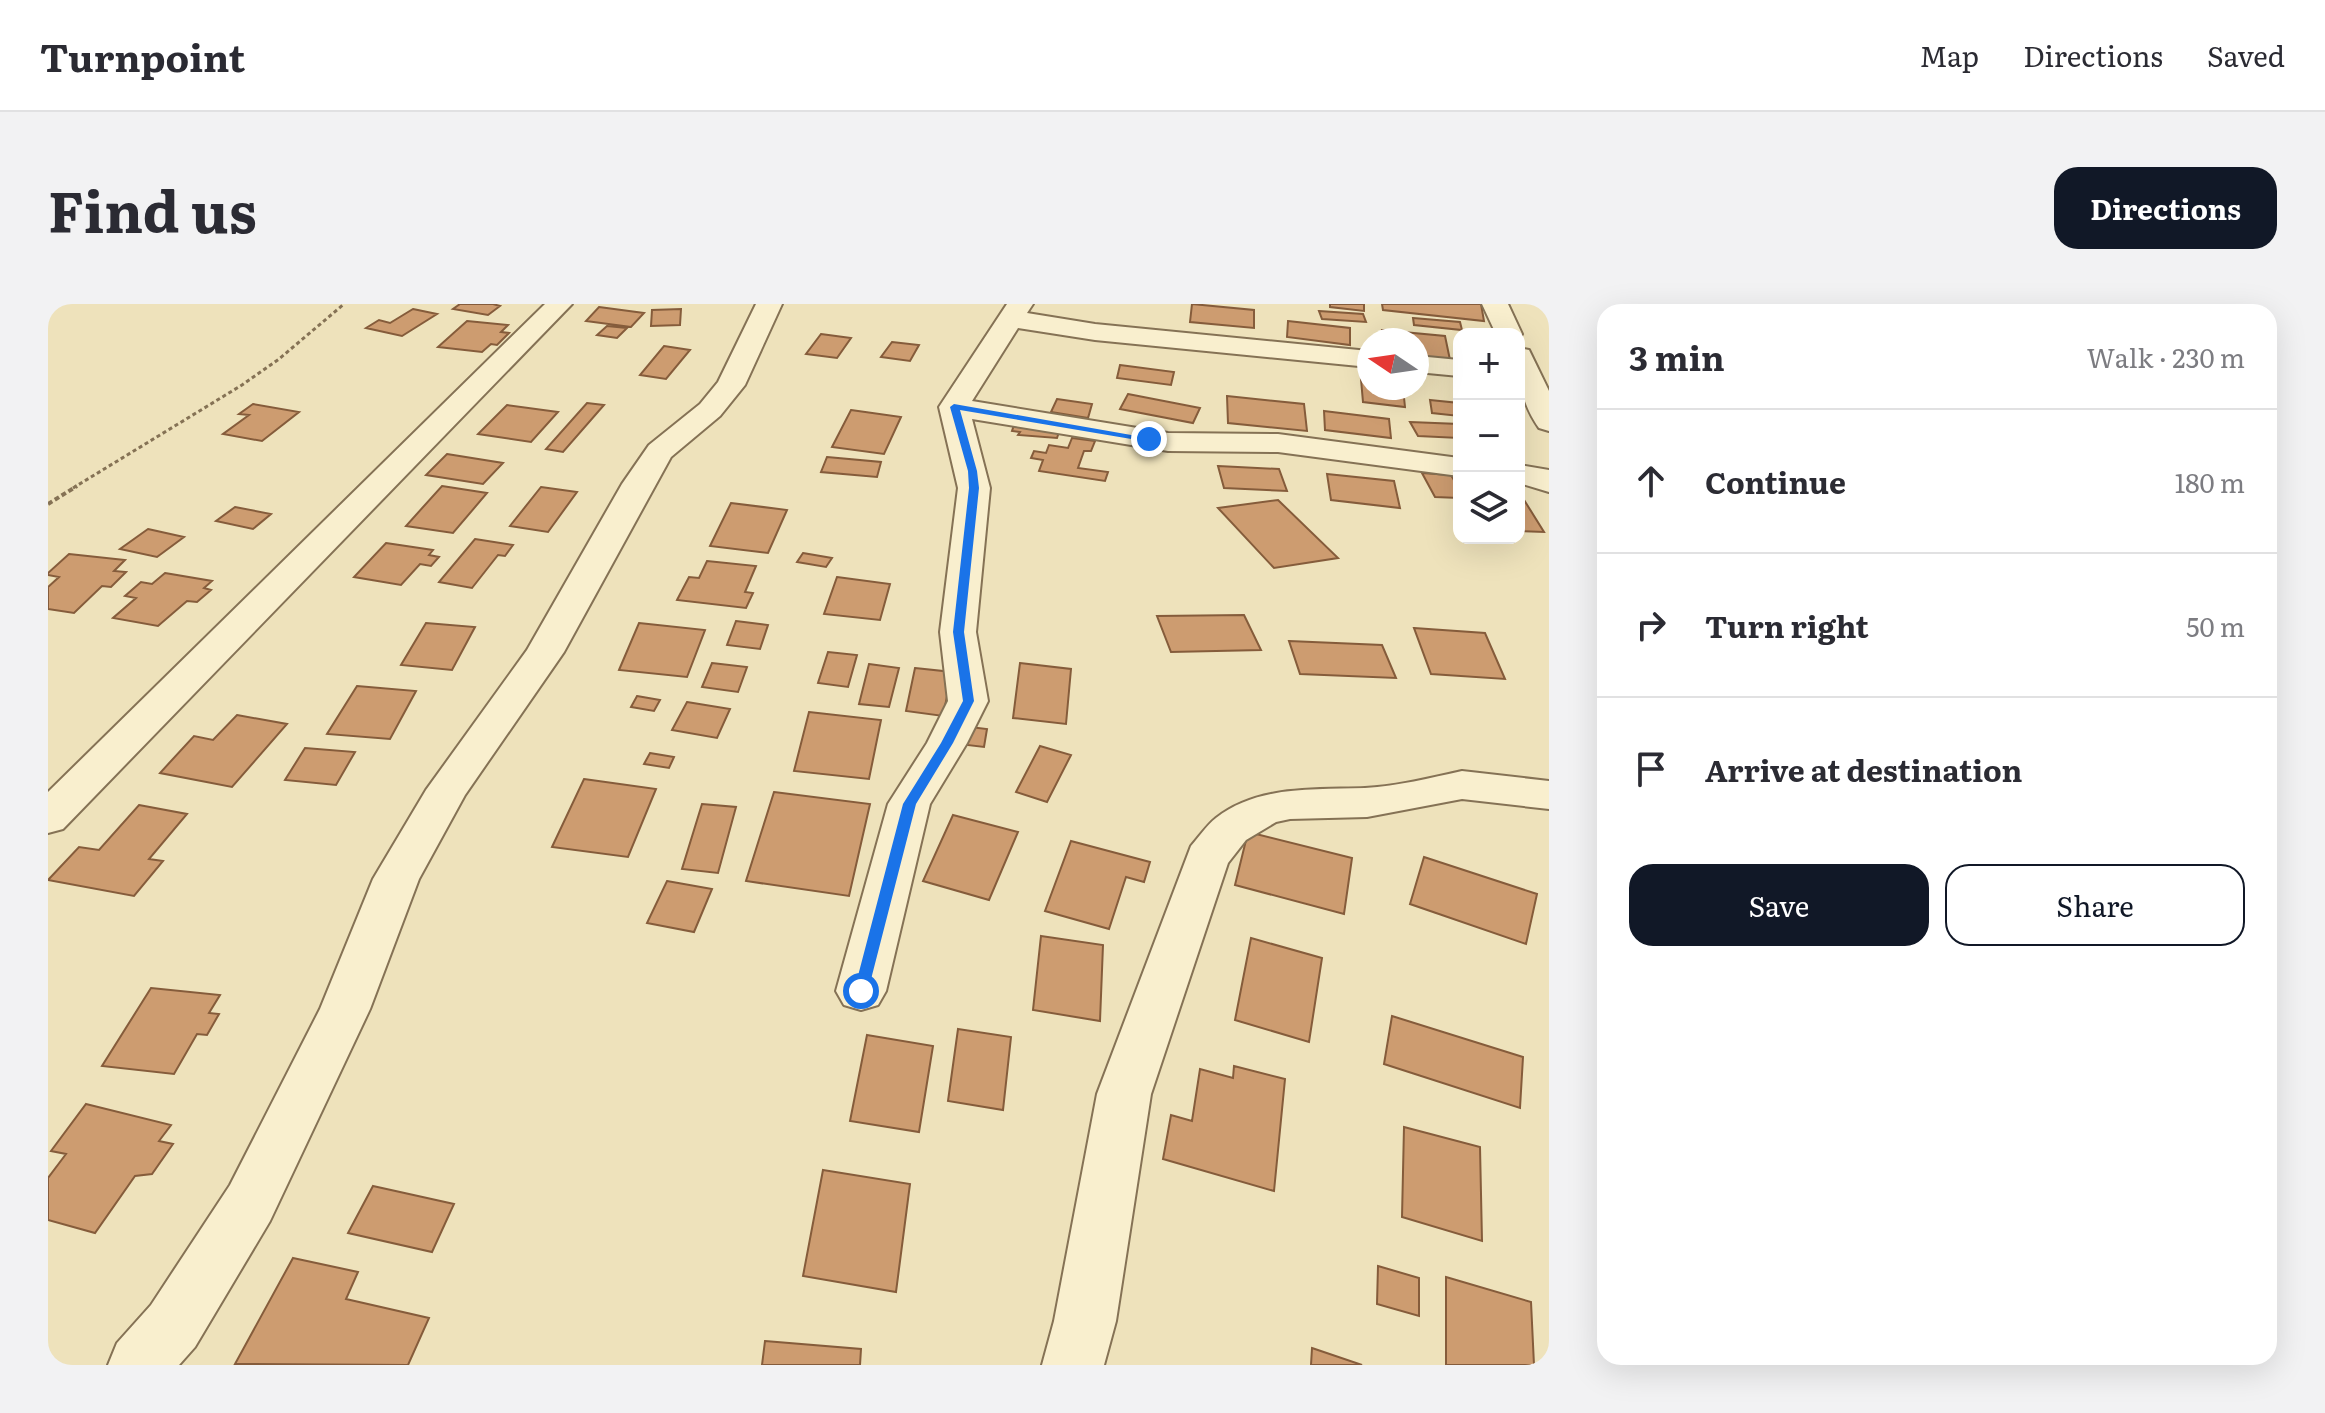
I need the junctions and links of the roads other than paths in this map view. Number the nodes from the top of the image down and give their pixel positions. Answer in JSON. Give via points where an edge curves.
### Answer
{"nodes":[{"id":1,"x":559,"y":304,"type":"edge"},
{"id":2,"x":769,"y":304,"type":"edge"},
{"id":3,"x":1495,"y":304,"type":"edge"},
{"id":4,"x":1016,"y":312,"type":"edge"},
{"id":5,"x":1506,"y":328,"type":"edge"},
{"id":6,"x":1357,"y":358,"type":"edge"},
{"id":7,"x":1429,"y":365,"type":"edge"},
{"id":8,"x":1453,"y":367,"type":"edge"},
{"id":9,"x":1525,"y":374,"type":"edge"},
{"id":10,"x":954,"y":407,"type":"junction"},
{"id":11,"x":1549,"y":422,"type":"edge"},
{"id":12,"x":1453,"y":466,"type":"edge"},
{"id":13,"x":1549,"y":795,"type":"edge"},
{"id":14,"x":48,"y":818,"type":"edge"},
{"id":15,"x":861,"y":991,"type":"dead end"},
{"id":16,"x":139,"y":1365,"type":"edge"},
{"id":17,"x":1073,"y":1365,"type":"edge"}],
"edges":[{"from":1,"to":14,"type":"street"},
{"from":2,"to":16,"type":"street","via":[[731,385],[710,410],[660,451],[545,652],[447,790],[396,879],[345,1009],[250,1203],[173,1326]]},
{"from":3,"to":5,"type":"street"},
{"from":4,"to":6,"type":"street","via":[[1084,330]]},
{"from":4,"to":10,"type":"street"},
{"from":7,"to":8,"type":"street"},
{"from":9,"to":11,"type":"street"},
{"from":10,"to":12,"type":"street","via":[[1168,442],[1278,443]]},
{"from":10,"to":15,"type":"street","via":[[974,488],[958,632],[968,701],[909,804]]},
{"from":13,"to":17,"type":"street","via":[[1462,785],[1367,802],[1290,804],[1231,829],[1207,857],[1124,1094]]}]}
